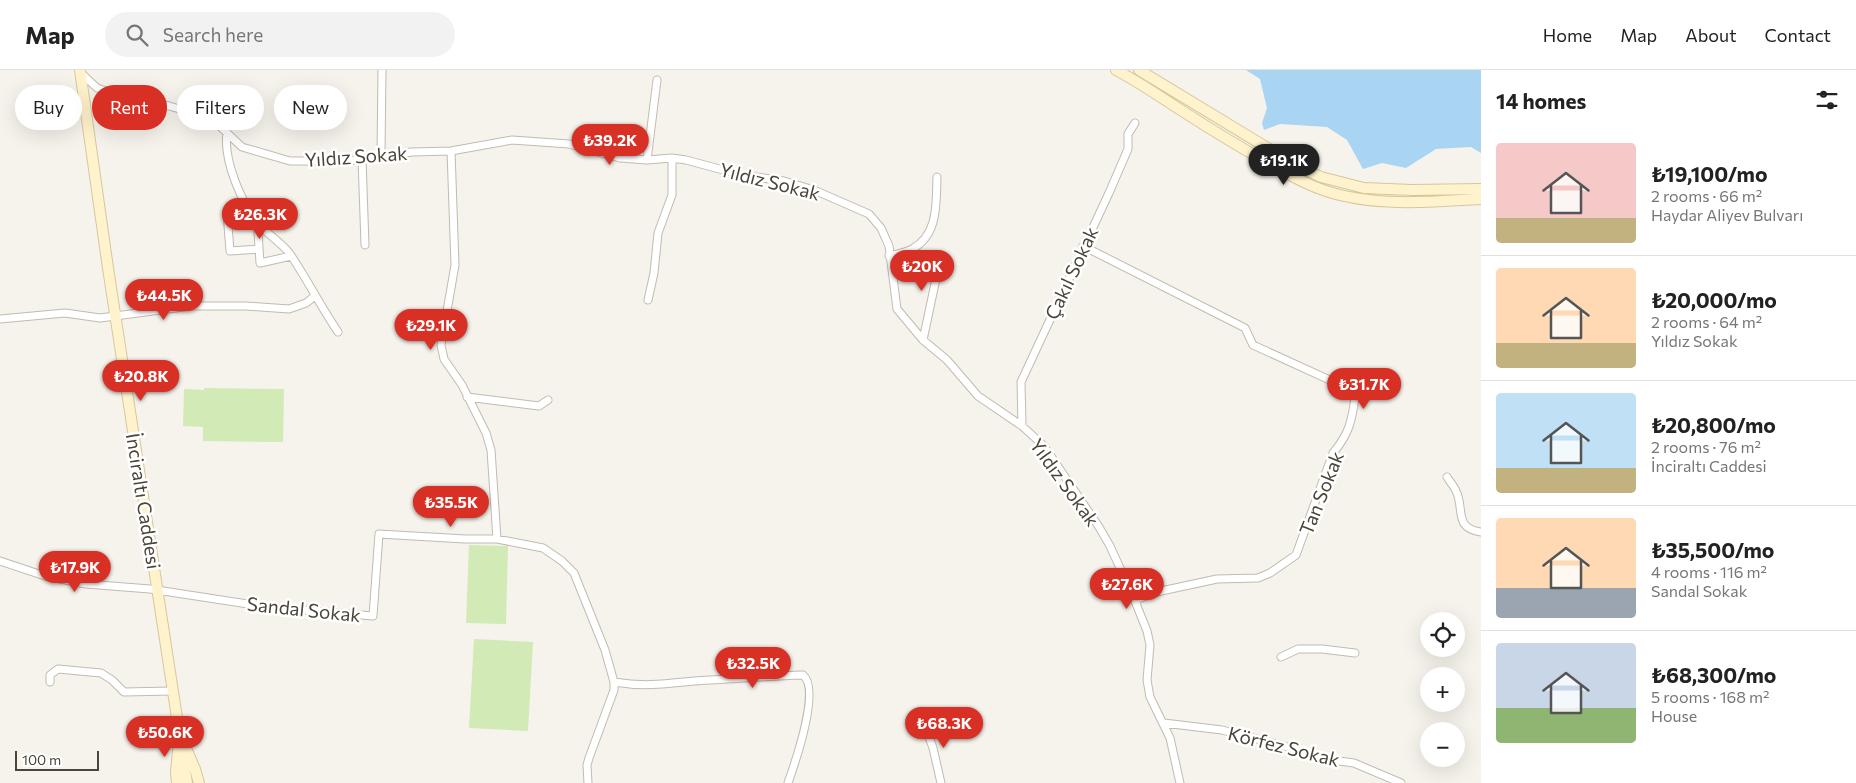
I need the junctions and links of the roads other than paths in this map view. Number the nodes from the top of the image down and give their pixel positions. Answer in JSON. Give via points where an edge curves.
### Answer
{"nodes":[{"id":1,"x":382,"y":70,"type":"edge"},
{"id":2,"x":1116,"y":70,"type":"edge"},
{"id":3,"x":1139,"y":70,"type":"edge"},
{"id":4,"x":80,"y":71,"type":"edge"},
{"id":5,"x":657,"y":80,"type":"dead end"},
{"id":6,"x":1135,"y":123,"type":"dead end"},
{"id":7,"x":227,"y":133,"type":"junction"},
{"id":8,"x":451,"y":151,"type":"junction"},
{"id":9,"x":381,"y":155,"type":"junction"},
{"id":10,"x":672,"y":158,"type":"junction"},
{"id":11,"x":362,"y":159,"type":"junction"},
{"id":12,"x":647,"y":160,"type":"junction"},
{"id":13,"x":937,"y":177,"type":"dead end"},
{"id":14,"x":1481,"y":188,"type":"edge"},
{"id":15,"x":1481,"y":199,"type":"edge"},
{"id":16,"x":228,"y":213,"type":"dead end"},
{"id":17,"x":260,"y":225,"type":"junction"},
{"id":18,"x":365,"y":245,"type":"dead end"},
{"id":19,"x":1083,"y":246,"type":"junction"},
{"id":20,"x":259,"y":249,"type":"junction"},
{"id":21,"x":291,"y":256,"type":"junction"},
{"id":22,"x":890,"y":259,"type":"junction"},
{"id":23,"x":316,"y":296,"type":"junction"},
{"id":24,"x":648,"y":300,"type":"dead end"},
{"id":25,"x":116,"y":316,"type":"junction"},
{"id":26,"x":0,"y":320,"type":"edge"},
{"id":27,"x":338,"y":332,"type":"dead end"},
{"id":28,"x":924,"y":340,"type":"junction"},
{"id":29,"x":467,"y":397,"type":"junction"},
{"id":30,"x":548,"y":400,"type":"dead end"},
{"id":31,"x":1022,"y":426,"type":"junction"},
{"id":32,"x":1447,"y":477,"type":"dead end"},
{"id":33,"x":1481,"y":532,"type":"edge"},
{"id":34,"x":497,"y":540,"type":"junction"},
{"id":35,"x":0,"y":561,"type":"edge"},
{"id":36,"x":158,"y":591,"type":"junction"},
{"id":37,"x":1135,"y":601,"type":"junction"},
{"id":38,"x":1355,"y":653,"type":"dead end"},
{"id":39,"x":1281,"y":656,"type":"dead end"},
{"id":40,"x":50,"y":682,"type":"dead end"},
{"id":41,"x":614,"y":682,"type":"junction"},
{"id":42,"x":172,"y":691,"type":"junction"},
{"id":43,"x":923,"y":721,"type":"dead end"},
{"id":44,"x":1164,"y":723,"type":"junction"},
{"id":45,"x":180,"y":734,"type":"junction"},
{"id":46,"x":177,"y":783,"type":"edge"},
{"id":47,"x":188,"y":783,"type":"edge"},
{"id":48,"x":199,"y":783,"type":"edge"},
{"id":49,"x":588,"y":783,"type":"edge"},
{"id":50,"x":788,"y":783,"type":"edge"},
{"id":51,"x":941,"y":783,"type":"edge"},
{"id":52,"x":1180,"y":783,"type":"edge"},
{"id":53,"x":1401,"y":783,"type":"edge"}],
"edges":[{"from":1,"to":9,"type":"street"},
{"from":2,"to":15,"type":"main road","via":[[1240,147],[1327,192],[1373,200],[1413,202]]},
{"from":3,"to":14,"type":"main road","via":[[1321,177],[1364,188]]},
{"from":4,"to":7,"type":"street","name":"Yıldız Sokak","via":[[97,88],[211,118]]},
{"from":4,"to":25,"type":"main road","name":"İnciraltı Caddesi"},
{"from":5,"to":12,"type":"street"},
{"from":6,"to":19,"type":"street","name":"Çakıl Sokak","via":[[1128,134],[1128,149]]},
{"from":7,"to":11,"type":"street","name":"Yıldız Sokak","via":[[242,147],[290,161]]},
{"from":7,"to":17,"type":"street","via":[[229,166],[237,187]]},
{"from":8,"to":9,"type":"street","name":"Yıldız Sokak"},
{"from":8,"to":12,"type":"street","name":"Yıldız Sokak","via":[[512,140],[569,144],[620,158]]},
{"from":8,"to":29,"type":"street","via":[[456,265],[441,345],[444,358]]},
{"from":9,"to":11,"type":"street","name":"Yıldız Sokak"},
{"from":10,"to":12,"type":"street","name":"Yıldız Sokak"},
{"from":10,"to":22,"type":"street","name":"Yıldız Sokak","via":[[742,175],[784,181],[869,214],[881,228],[889,246]]},
{"from":10,"to":24,"type":"street","via":[[672,195],[658,233]]},
{"from":11,"to":18,"type":"street"},
{"from":13,"to":22,"type":"street","via":[[935,218],[925,239],[912,250]]},
{"from":16,"to":20,"type":"street","via":[[230,251]]},
{"from":17,"to":20,"type":"street"},
{"from":17,"to":21,"type":"street","via":[[280,241]]},
{"from":19,"to":31,"type":"street","name":"Çakıl Sokak","via":[[1021,382]]},
{"from":19,"to":37,"type":"street","name":"Tan Sokak","via":[[1245,328],[1253,345],[1345,387],[1355,396],[1352,421],[1345,439],[1333,453],[1296,555],[1258,578],[1217,579],[1152,593]]},
{"from":20,"to":21,"type":"street","via":[[260,263]]},
{"from":21,"to":23,"type":"street"},
{"from":22,"to":28,"type":"street","name":"Yıldız Sokak","via":[[897,309]]},
{"from":22,"to":28,"type":"street","via":[[936,274]]},
{"from":23,"to":25,"type":"street","via":[[289,309],[191,306]]},
{"from":23,"to":27,"type":"street"},
{"from":25,"to":26,"type":"street","via":[[100,318],[66,313]]},
{"from":25,"to":36,"type":"main road","name":"İnciraltı Caddesi"},
{"from":28,"to":31,"type":"street","name":"Yıldız Sokak","via":[[947,360],[978,396]]},
{"from":29,"to":30,"type":"street","via":[[539,406]]},
{"from":29,"to":34,"type":"street","via":[[491,450]]},
{"from":31,"to":37,"type":"street","name":"Yıldız Sokak","via":[[1044,446],[1099,527]]},
{"from":32,"to":33,"type":"street","via":[[1457,492],[1462,522],[1466,527]]},
{"from":34,"to":36,"type":"street","name":"Sandal Sokak","via":[[378,534],[373,616],[267,607]]},
{"from":34,"to":41,"type":"street","name":"Sandal Sokak","via":[[543,548],[574,572]]},
{"from":35,"to":36,"type":"street","name":"Sandal Sokak","via":[[45,576],[86,584]]},
{"from":36,"to":42,"type":"main road","name":"İnciraltı Caddesi"},
{"from":37,"to":44,"type":"street","name":"Yıldız Sokak","via":[[1150,645],[1147,680],[1150,697],[1153,708]]},
{"from":38,"to":39,"type":"street","via":[[1298,649]]},
{"from":40,"to":42,"type":"street","via":[[50,675],[58,669],[101,673],[124,692]]},
{"from":41,"to":49,"type":"street","name":"Sandal Sokak","via":[[587,765]]},
{"from":41,"to":50,"type":"street","via":[[659,686],[703,681],[807,678],[808,709],[803,740]]},
{"from":42,"to":45,"type":"main road","name":"İnciraltı Caddesi"},
{"from":43,"to":51,"type":"street"},
{"from":44,"to":52,"type":"street","name":"Yıldız Sokak"},
{"from":44,"to":53,"type":"street","name":"Körfez Sokak","via":[[1222,730],[1316,758],[1354,763]]},
{"from":45,"to":46,"type":"main road"},
{"from":45,"to":47,"type":"main road","name":"İnciraltı Caddesi"},
{"from":45,"to":48,"type":"main road"}]}
